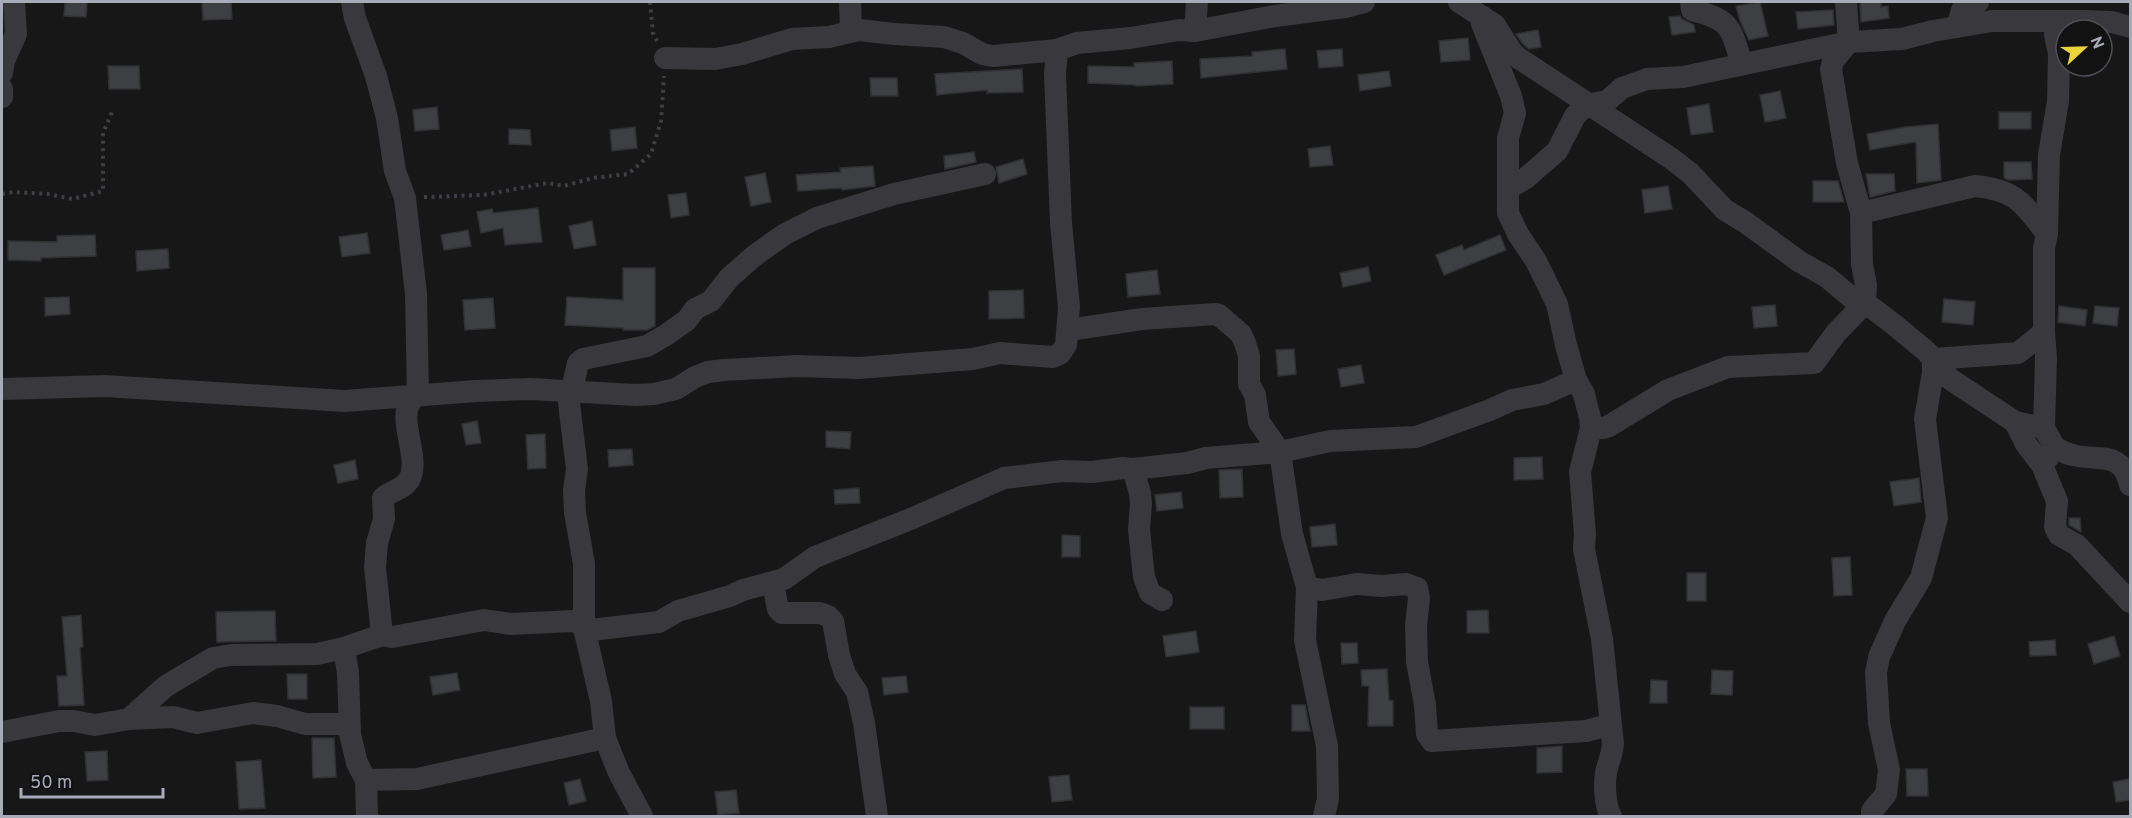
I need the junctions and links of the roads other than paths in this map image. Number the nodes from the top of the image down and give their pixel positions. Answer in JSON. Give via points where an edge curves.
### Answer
{"nodes":[{"id":1,"x":14,"y":2,"type":"edge"},
{"id":2,"x":352,"y":2,"type":"edge"},
{"id":3,"x":850,"y":2,"type":"edge"},
{"id":4,"x":1197,"y":2,"type":"edge"},
{"id":5,"x":1364,"y":2,"type":"edge"},
{"id":6,"x":1459,"y":2,"type":"edge"},
{"id":7,"x":1846,"y":2,"type":"edge"},
{"id":8,"x":1978,"y":2,"type":"edge"},
{"id":9,"x":1687,"y":4,"type":"edge"},
{"id":10,"x":2042,"y":14,"type":"edge"},
{"id":11,"x":1483,"y":17,"type":"junction"},
{"id":12,"x":1957,"y":27,"type":"junction"},
{"id":13,"x":2130,"y":27,"type":"edge"},
{"id":14,"x":851,"y":31,"type":"junction"},
{"id":15,"x":1195,"y":31,"type":"junction"},
{"id":16,"x":1848,"y":42,"type":"junction"},
{"id":17,"x":1057,"y":50,"type":"junction"},
{"id":18,"x":666,"y":58,"type":"road end"},
{"id":19,"x":1742,"y":64,"type":"junction"},
{"id":20,"x":2,"y":73,"type":"edge"},
{"id":21,"x":2,"y":89,"type":"edge"},
{"id":22,"x":2,"y":97,"type":"edge"},
{"id":23,"x":1591,"y":104,"type":"junction"},
{"id":24,"x":985,"y":174,"type":"dead end"},
{"id":25,"x":1509,"y":188,"type":"junction"},
{"id":26,"x":1861,"y":213,"type":"junction"},
{"id":27,"x":2046,"y":234,"type":"junction"},
{"id":28,"x":1864,"y":303,"type":"junction"},
{"id":29,"x":1069,"y":330,"type":"junction"},
{"id":30,"x":2044,"y":332,"type":"junction"},
{"id":31,"x":1933,"y":358,"type":"junction"},
{"id":32,"x":1576,"y":380,"type":"junction"},
{"id":33,"x":2,"y":389,"type":"edge"},
{"id":34,"x":573,"y":391,"type":"junction"},
{"id":35,"x":418,"y":394,"type":"junction"},
{"id":36,"x":2015,"y":422,"type":"junction"},
{"id":37,"x":1591,"y":428,"type":"junction"},
{"id":38,"x":2047,"y":447,"type":"junction"},
{"id":39,"x":1280,"y":452,"type":"junction"},
{"id":40,"x":1133,"y":469,"type":"junction"},
{"id":41,"x":2130,"y":485,"type":"edge"},
{"id":42,"x":773,"y":584,"type":"junction"},
{"id":43,"x":1307,"y":587,"type":"junction"},
{"id":44,"x":1162,"y":600,"type":"dead end"},
{"id":45,"x":2130,"y":603,"type":"edge"},
{"id":46,"x":584,"y":628,"type":"junction"},
{"id":47,"x":382,"y":635,"type":"junction"},
{"id":48,"x":344,"y":648,"type":"junction"},
{"id":49,"x":129,"y":719,"type":"junction"},
{"id":50,"x":349,"y":724,"type":"junction"},
{"id":51,"x":1609,"y":726,"type":"junction"},
{"id":52,"x":2,"y":732,"type":"edge"},
{"id":53,"x":605,"y":738,"type":"junction"},
{"id":54,"x":366,"y":780,"type":"junction"},
{"id":55,"x":367,"y":816,"type":"edge"},
{"id":56,"x":642,"y":816,"type":"edge"},
{"id":57,"x":878,"y":816,"type":"edge"},
{"id":58,"x":1324,"y":816,"type":"edge"},
{"id":59,"x":1611,"y":816,"type":"edge"},
{"id":60,"x":1872,"y":816,"type":"edge"}],
"edges":[{"from":1,"to":20,"type":"street","via":[[16,34]]},
{"from":2,"to":35,"type":"street","via":[[376,76],[395,171],[405,198],[416,294]]},
{"from":3,"to":14,"type":"street"},
{"from":4,"to":15,"type":"street"},
{"from":5,"to":15,"type":"street"},
{"from":6,"to":11,"type":"street"},
{"from":7,"to":16,"type":"street"},
{"from":8,"to":12,"type":"street","via":[[1962,10]]},
{"from":9,"to":19,"type":"street","via":[[1726,25]]},
{"from":10,"to":12,"type":"street"},
{"from":10,"to":13,"type":"street"},
{"from":10,"to":27,"type":"street","via":[[2055,35],[2059,53]]},
{"from":11,"to":23,"type":"street","via":[[1495,25],[1517,57]]},
{"from":11,"to":25,"type":"street","via":[[1482,24],[1515,112],[1508,138]]},
{"from":12,"to":16,"type":"street","via":[[1902,39]]},
{"from":14,"to":17,"type":"street","via":[[944,37],[993,56]]},
{"from":14,"to":18,"type":"street","via":[[830,37],[792,39],[716,59]]},
{"from":15,"to":17,"type":"street","via":[[1077,43]]},
{"from":16,"to":19,"type":"street"},
{"from":16,"to":26,"type":"street","via":[[1831,69],[1847,163]]},
{"from":17,"to":29,"type":"street","via":[[1054,74]]},
{"from":19,"to":23,"type":"street","via":[[1683,77],[1647,79],[1622,88],[1607,101]]},
{"from":21,"to":22,"type":"street"},
{"from":23,"to":25,"type":"street","via":[[1575,116],[1557,152]]},
{"from":23,"to":28,"type":"street","via":[[1690,173],[1725,210]]},
{"from":24,"to":34,"type":"street","via":[[894,195],[818,218],[785,234],[738,270],[711,301],[695,309],[666,335],[647,346],[580,360]]},
{"from":25,"to":32,"type":"street","via":[[1508,213],[1557,304]]},
{"from":26,"to":27,"type":"street","via":[[1975,186],[1994,188],[2010,193],[2027,208]]},
{"from":26,"to":28,"type":"street"},
{"from":27,"to":30,"type":"street"},
{"from":28,"to":31,"type":"street"},
{"from":28,"to":37,"type":"street","via":[[1814,363],[1728,367],[1668,390],[1609,426]]},
{"from":29,"to":34,"type":"street","via":[[1066,345],[1053,357],[1000,353],[973,360],[870,367],[724,370],[708,372],[676,389],[654,394]]},
{"from":29,"to":39,"type":"street","via":[[1142,319],[1219,315],[1241,334],[1249,356],[1249,384],[1255,394],[1259,422]]},
{"from":30,"to":31,"type":"street","via":[[2018,353]]},
{"from":30,"to":38,"type":"street"},
{"from":31,"to":36,"type":"street","via":[[1950,379]]},
{"from":31,"to":60,"type":"street","via":[[1925,419],[1937,519],[1921,578],[1879,657],[1879,723],[1889,770],[1886,794]]},
{"from":32,"to":37,"type":"street","via":[[1584,394]]},
{"from":32,"to":39,"type":"street","via":[[1416,436],[1330,441]]},
{"from":33,"to":35,"type":"street","via":[[105,386],[345,401]]},
{"from":34,"to":35,"type":"street"},
{"from":34,"to":46,"type":"street","via":[[569,403],[577,469],[575,513],[584,564]]},
{"from":35,"to":47,"type":"street","via":[[407,411],[411,474],[403,487],[382,498],[384,519],[375,567]]},
{"from":36,"to":38,"type":"street"},
{"from":36,"to":38,"type":"street","via":[[2026,444]]},
{"from":37,"to":51,"type":"street","via":[[1580,483],[1584,549],[1602,639]]},
{"from":38,"to":41,"type":"street","via":[[2073,456],[2117,462]]},
{"from":38,"to":45,"type":"street","via":[[2057,501],[2055,527],[2077,545]]},
{"from":39,"to":40,"type":"street"},
{"from":39,"to":43,"type":"street","via":[[1292,534]]},
{"from":40,"to":42,"type":"street","via":[[1004,478],[815,556]]},
{"from":40,"to":44,"type":"street","via":[[1140,493],[1138,530],[1144,577],[1149,593]]},
{"from":42,"to":46,"type":"street","via":[[758,585],[678,611],[659,622]]},
{"from":42,"to":57,"type":"street","via":[[782,613],[820,613],[833,621],[845,674],[857,692]]},
{"from":43,"to":51,"type":"street","via":[[1333,590],[1357,584],[1407,584],[1417,588],[1417,662],[1427,734],[1432,741],[1586,731]]},
{"from":43,"to":58,"type":"street","via":[[1305,640],[1327,746],[1328,799]]},
{"from":46,"to":47,"type":"street","via":[[574,621],[510,624],[484,620],[392,637]]},
{"from":46,"to":53,"type":"street","via":[[601,701]]},
{"from":47,"to":48,"type":"street"},
{"from":48,"to":49,"type":"street","via":[[317,654],[213,658],[166,686]]},
{"from":48,"to":50,"type":"street"},
{"from":49,"to":50,"type":"street","via":[[173,717],[198,723],[247,713],[305,724]]},
{"from":49,"to":52,"type":"street","via":[[95,725],[60,721]]},
{"from":50,"to":54,"type":"street","via":[[357,763]]},
{"from":51,"to":59,"type":"street","via":[[1613,744],[1606,784]]},
{"from":53,"to":54,"type":"street","via":[[417,779]]},
{"from":53,"to":56,"type":"street"},
{"from":54,"to":55,"type":"street"}]}
